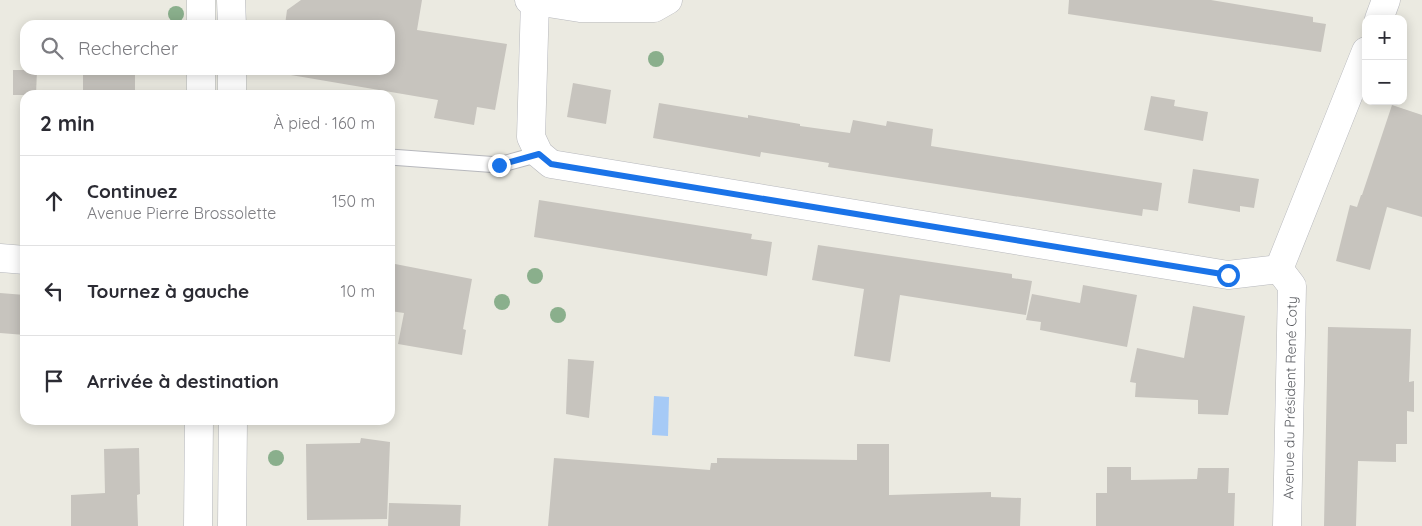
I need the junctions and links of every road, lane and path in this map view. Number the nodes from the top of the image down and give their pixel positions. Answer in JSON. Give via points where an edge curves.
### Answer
{"nodes":[{"id":1,"x":201,"y":0,"type":"edge"},
{"id":2,"x":232,"y":0,"type":"edge"},
{"id":3,"x":532,"y":0,"type":"edge"},
{"id":4,"x":668,"y":0,"type":"edge"},
{"id":5,"x":1386,"y":0,"type":"edge"},
{"id":6,"x":1380,"y":15,"type":"edge"},
{"id":7,"x":201,"y":20,"type":"edge"},
{"id":8,"x":232,"y":20,"type":"edge"},
{"id":9,"x":1362,"y":60,"type":"edge"},
{"id":10,"x":201,"y":75,"type":"edge"},
{"id":11,"x":232,"y":75,"type":"edge"},
{"id":12,"x":201,"y":90,"type":"edge"},
{"id":13,"x":232,"y":90,"type":"edge"},
{"id":14,"x":539,"y":154,"type":"junction"},
{"id":15,"x":395,"y":157,"type":"edge"},
{"id":16,"x":0,"y":258,"type":"edge"},
{"id":17,"x":20,"y":260,"type":"edge"},
{"id":18,"x":1278,"y":269,"type":"junction"},
{"id":19,"x":199,"y":425,"type":"edge"},
{"id":20,"x":233,"y":425,"type":"edge"},
{"id":21,"x":198,"y":526,"type":"edge"},
{"id":22,"x":232,"y":526,"type":"edge"},
{"id":23,"x":1287,"y":526,"type":"edge"}],
"edges":[{"from":1,"to":7,"type":"street"},
{"from":2,"to":8,"type":"street"},
{"from":3,"to":4,"type":"street","via":[[580,8],[654,8]]},
{"from":3,"to":14,"type":"street","via":[[531,137]]},
{"from":5,"to":6,"type":"street"},
{"from":9,"to":18,"type":"street"},
{"from":10,"to":12,"type":"street"},
{"from":11,"to":13,"type":"street"},
{"from":14,"to":15,"type":"lane","via":[[499,165]]},
{"from":14,"to":18,"type":"street","via":[[551,164],[1228,275]]},
{"from":16,"to":17,"type":"street"},
{"from":18,"to":23,"type":"street","name":"Avenue du Président René Coty","via":[[1292,286]]},
{"from":19,"to":21,"type":"street"},
{"from":20,"to":22,"type":"street"}]}
